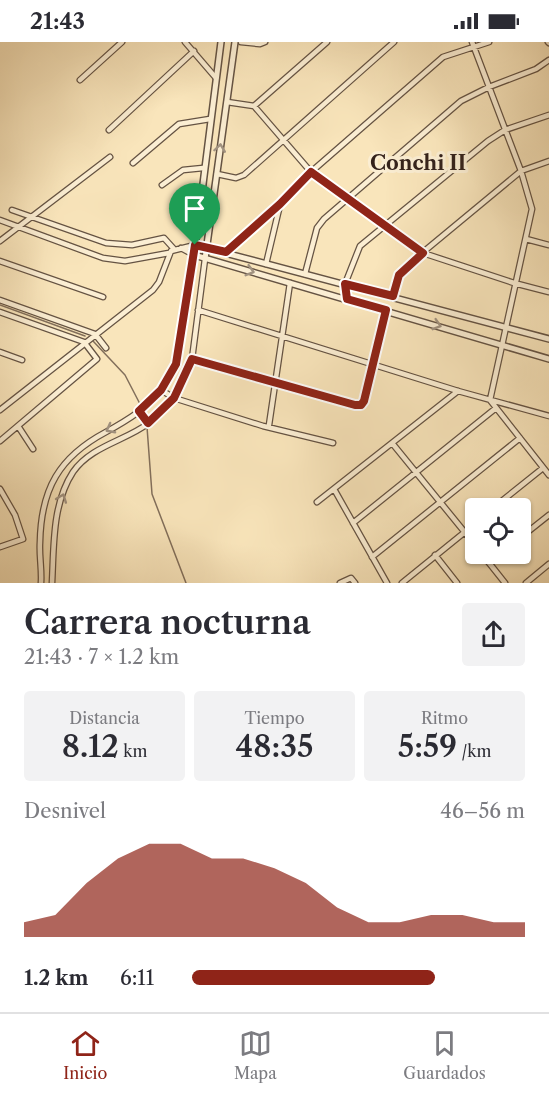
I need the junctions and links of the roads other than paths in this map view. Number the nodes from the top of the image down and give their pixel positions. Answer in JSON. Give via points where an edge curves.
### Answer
{"nodes":[{"id":1,"x":122,"y":42,"type":"edge"},
{"id":2,"x":185,"y":42,"type":"edge"},
{"id":3,"x":221,"y":42,"type":"edge"},
{"id":4,"x":235,"y":42,"type":"edge"},
{"id":5,"x":241,"y":42,"type":"edge"},
{"id":6,"x":265,"y":42,"type":"edge"},
{"id":7,"x":327,"y":42,"type":"edge"},
{"id":8,"x":394,"y":42,"type":"edge"},
{"id":9,"x":489,"y":42,"type":"edge"},
{"id":10,"x":473,"y":44,"type":"edge"},
{"id":11,"x":194,"y":51,"type":"junction"},
{"id":12,"x":549,"y":60,"type":"edge"},
{"id":13,"x":216,"y":78,"type":"junction"},
{"id":14,"x":80,"y":80,"type":"dead end"},
{"id":15,"x":489,"y":87,"type":"junction"},
{"id":16,"x":227,"y":102,"type":"junction"},
{"id":17,"x":255,"y":106,"type":"junction"},
{"id":18,"x":549,"y":115,"type":"edge"},
{"id":19,"x":210,"y":119,"type":"junction"},
{"id":20,"x":109,"y":130,"type":"dead end"},
{"id":21,"x":505,"y":130,"type":"junction"},
{"id":22,"x":283,"y":139,"type":"junction"},
{"id":23,"x":110,"y":157,"type":"dead end"},
{"id":24,"x":549,"y":161,"type":"edge"},
{"id":25,"x":133,"y":163,"type":"dead end"},
{"id":26,"x":203,"y":168,"type":"junction"},
{"id":27,"x":521,"y":171,"type":"junction"},
{"id":28,"x":311,"y":172,"type":"junction"},
{"id":29,"x":217,"y":174,"type":"junction"},
{"id":30,"x":162,"y":185,"type":"dead end"},
{"id":31,"x":347,"y":198,"type":"junction"},
{"id":32,"x":280,"y":204,"type":"junction"},
{"id":33,"x":12,"y":210,"type":"dead end"},
{"id":34,"x":31,"y":216,"type":"junction"},
{"id":35,"x":0,"y":220,"type":"edge"},
{"id":36,"x":386,"y":224,"type":"junction"},
{"id":37,"x":18,"y":226,"type":"junction"},
{"id":38,"x":526,"y":239,"type":"junction"},
{"id":39,"x":0,"y":241,"type":"edge"},
{"id":40,"x":195,"y":245,"type":"junction"},
{"id":41,"x":549,"y":245,"type":"edge"},
{"id":42,"x":207,"y":247,"type":"junction"},
{"id":43,"x":181,"y":248,"type":"junction"},
{"id":44,"x":174,"y":249,"type":"junction"},
{"id":45,"x":226,"y":252,"type":"junction"},
{"id":46,"x":423,"y":253,"type":"junction"},
{"id":47,"x":169,"y":254,"type":"junction"},
{"id":48,"x":194,"y":255,"type":"junction"},
{"id":49,"x":205,"y":259,"type":"junction"},
{"id":50,"x":0,"y":261,"type":"edge"},
{"id":51,"x":266,"y":264,"type":"junction"},
{"id":52,"x":305,"y":273,"type":"junction"},
{"id":53,"x":290,"y":283,"type":"junction"},
{"id":54,"x":514,"y":283,"type":"junction"},
{"id":55,"x":345,"y":284,"type":"junction"},
{"id":56,"x":549,"y":292,"type":"edge"},
{"id":57,"x":393,"y":296,"type":"junction"},
{"id":58,"x":103,"y":297,"type":"dead end"},
{"id":59,"x":347,"y":299,"type":"junction"},
{"id":60,"x":0,"y":300,"type":"edge"},
{"id":61,"x":198,"y":310,"type":"junction"},
{"id":62,"x":386,"y":310,"type":"junction"},
{"id":63,"x":0,"y":312,"type":"edge"},
{"id":64,"x":505,"y":327,"type":"junction"},
{"id":65,"x":95,"y":334,"type":"junction"},
{"id":66,"x":281,"y":336,"type":"junction"},
{"id":67,"x":549,"y":339,"type":"edge"},
{"id":68,"x":84,"y":342,"type":"junction"},
{"id":69,"x":504,"y":345,"type":"junction"},
{"id":70,"x":106,"y":348,"type":"dead end"},
{"id":71,"x":0,"y":352,"type":"edge"},
{"id":72,"x":192,"y":359,"type":"junction"},
{"id":73,"x":549,"y":359,"type":"edge"},
{"id":74,"x":22,"y":360,"type":"dead end"},
{"id":75,"x":372,"y":365,"type":"junction"},
{"id":76,"x":274,"y":381,"type":"junction"},
{"id":77,"x":161,"y":390,"type":"junction"},
{"id":78,"x":458,"y":391,"type":"junction"},
{"id":79,"x":174,"y":398,"type":"junction"},
{"id":80,"x":490,"y":400,"type":"junction"},
{"id":81,"x":496,"y":408,"type":"junction"},
{"id":82,"x":0,"y":410,"type":"edge"},
{"id":83,"x":139,"y":411,"type":"junction"},
{"id":84,"x":549,"y":416,"type":"edge"},
{"id":85,"x":148,"y":423,"type":"junction"},
{"id":86,"x":18,"y":426,"type":"junction"},
{"id":87,"x":269,"y":426,"type":"junction"},
{"id":88,"x":520,"y":438,"type":"junction"},
{"id":89,"x":0,"y":441,"type":"edge"},
{"id":90,"x":333,"y":442,"type":"dead end"},
{"id":91,"x":392,"y":443,"type":"junction"},
{"id":92,"x":33,"y":449,"type":"dead end"},
{"id":93,"x":543,"y":468,"type":"junction"},
{"id":94,"x":416,"y":472,"type":"junction"},
{"id":95,"x":549,"y":475,"type":"edge"},
{"id":96,"x":0,"y":489,"type":"edge"},
{"id":97,"x":334,"y":489,"type":"junction"},
{"id":98,"x":506,"y":498,"type":"edge"},
{"id":99,"x":317,"y":502,"type":"dead end"},
{"id":100,"x":440,"y":502,"type":"junction"},
{"id":101,"x":549,"y":515,"type":"edge"},
{"id":102,"x":353,"y":523,"type":"junction"},
{"id":103,"x":531,"y":529,"type":"edge"},
{"id":104,"x":464,"y":532,"type":"joint"},
{"id":105,"x":0,"y":547,"type":"edge"},
{"id":106,"x":435,"y":555,"type":"junction"},
{"id":107,"x":372,"y":557,"type":"junction"},
{"id":108,"x":490,"y":564,"type":"edge"},
{"id":109,"x":549,"y":564,"type":"edge"},
{"id":110,"x":41,"y":583,"type":"edge"},
{"id":111,"x":52,"y":583,"type":"edge"},
{"id":112,"x":340,"y":583,"type":"edge"},
{"id":113,"x":355,"y":583,"type":"edge"},
{"id":114,"x":387,"y":583,"type":"edge"},
{"id":115,"x":402,"y":583,"type":"edge"},
{"id":116,"x":457,"y":583,"type":"edge"},
{"id":117,"x":505,"y":583,"type":"edge"},
{"id":118,"x":526,"y":583,"type":"edge"}],
"edges":[{"from":1,"to":14,"type":"street"},
{"from":2,"to":11,"type":"street"},
{"from":3,"to":13,"type":"street"},
{"from":4,"to":16,"type":"street"},
{"from":5,"to":6,"type":"street"},
{"from":7,"to":17,"type":"street"},
{"from":8,"to":22,"type":"street"},
{"from":9,"to":10,"type":"street"},
{"from":10,"to":15,"type":"street"},
{"from":10,"to":28,"type":"street","via":[[443,57]]},
{"from":11,"to":13,"type":"street"},
{"from":11,"to":20,"type":"street"},
{"from":12,"to":15,"type":"street"},
{"from":13,"to":19,"type":"street"},
{"from":15,"to":21,"type":"street"},
{"from":15,"to":31,"type":"street","via":[[460,101]]},
{"from":16,"to":17,"type":"street"},
{"from":29,"to":16,"type":"street","one_way":true},
{"from":17,"to":22,"type":"street"},
{"from":18,"to":21,"type":"street"},
{"from":19,"to":25,"type":"street","via":[[179,124]]},
{"from":19,"to":26,"type":"street"},
{"from":21,"to":27,"type":"street"},
{"from":21,"to":36,"type":"street"},
{"from":22,"to":28,"type":"street"},
{"from":22,"to":29,"type":"street","via":[[244,175],[236,178]]},
{"from":23,"to":34,"type":"street"},
{"from":24,"to":27,"type":"street"},
{"from":26,"to":30,"type":"street","via":[[183,170]]},
{"from":26,"to":40,"type":"street"},
{"from":27,"to":38,"type":"street","via":[[532,209]]},
{"from":27,"to":46,"type":"street"},
{"from":28,"to":31,"type":"street"},
{"from":28,"to":32,"type":"street"},
{"from":29,"to":42,"type":"street"},
{"from":31,"to":36,"type":"street"},
{"from":31,"to":52,"type":"street","via":[[317,228]]},
{"from":32,"to":45,"type":"street"},
{"from":32,"to":51,"type":"street"},
{"from":33,"to":34,"type":"street"},
{"from":34,"to":37,"type":"street"},
{"from":34,"to":44,"type":"street","via":[[106,243],[132,244],[164,238]]},
{"from":35,"to":37,"type":"street"},
{"from":36,"to":46,"type":"street"},
{"from":36,"to":55,"type":"street","via":[[360,246]]},
{"from":37,"to":39,"type":"street"},
{"from":37,"to":47,"type":"street","via":[[109,259],[124,261]]},
{"from":38,"to":41,"type":"street"},
{"from":38,"to":54,"type":"street"},
{"from":40,"to":42,"type":"street"},
{"from":40,"to":43,"type":"street"},
{"from":40,"to":48,"type":"street"},
{"from":42,"to":45,"type":"street"},
{"from":42,"to":49,"type":"street"},
{"from":43,"to":44,"type":"street"},
{"from":43,"to":48,"type":"street"},
{"from":44,"to":47,"type":"street"},
{"from":45,"to":51,"type":"street"},
{"from":46,"to":54,"type":"street"},
{"from":46,"to":57,"type":"street","via":[[399,275]]},
{"from":47,"to":65,"type":"street","via":[[153,290]]},
{"from":48,"to":49,"type":"street"},
{"from":48,"to":77,"type":"street","via":[[176,364]]},
{"from":49,"to":53,"type":"street","one_way":true},
{"from":49,"to":61,"type":"street"},
{"from":50,"to":58,"type":"street"},
{"from":51,"to":52,"type":"street"},
{"from":52,"to":55,"type":"street"},
{"from":53,"to":59,"type":"street"},
{"from":53,"to":66,"type":"street"},
{"from":54,"to":56,"type":"street"},
{"from":54,"to":64,"type":"street"},
{"from":55,"to":57,"type":"street"},
{"from":55,"to":59,"type":"street"},
{"from":57,"to":64,"type":"street"},
{"from":59,"to":62,"type":"street"},
{"from":60,"to":65,"type":"street"},
{"from":61,"to":66,"type":"street"},
{"from":61,"to":72,"type":"street"},
{"from":62,"to":69,"type":"street","one_way":true},
{"from":62,"to":75,"type":"street"},
{"from":63,"to":68,"type":"street"},
{"from":64,"to":67,"type":"street"},
{"from":64,"to":69,"type":"street"},
{"from":65,"to":68,"type":"street"},
{"from":65,"to":70,"type":"street"},
{"from":66,"to":75,"type":"street"},
{"from":66,"to":76,"type":"street"},
{"from":68,"to":82,"type":"street"},
{"from":68,"to":86,"type":"street","via":[[97,361]]},
{"from":69,"to":73,"type":"street"},
{"from":69,"to":80,"type":"street"},
{"from":71,"to":74,"type":"street"},
{"from":72,"to":76,"type":"street"},
{"from":72,"to":79,"type":"street"},
{"from":75,"to":76,"type":"street","via":[[361,405]]},
{"from":75,"to":78,"type":"street"},
{"from":76,"to":87,"type":"street"},
{"from":77,"to":79,"type":"street"},
{"from":77,"to":83,"type":"street"},
{"from":78,"to":80,"type":"street"},
{"from":78,"to":91,"type":"street"},
{"from":79,"to":85,"type":"street"},
{"from":79,"to":87,"type":"street"},
{"from":80,"to":81,"type":"street"},
{"from":80,"to":84,"type":"street"},
{"from":81,"to":88,"type":"street"},
{"from":81,"to":94,"type":"street"},
{"from":83,"to":85,"type":"street"},
{"from":83,"to":110,"type":"street","one_way":true,"via":[[81,446],[47,490],[42,512]]},
{"from":111,"to":85,"type":"street","one_way":true,"via":[[55,526],[61,498],[74,472],[94,453]]},
{"from":86,"to":89,"type":"street"},
{"from":86,"to":92,"type":"street"},
{"from":87,"to":90,"type":"street"},
{"from":88,"to":93,"type":"street"},
{"from":88,"to":100,"type":"street"},
{"from":91,"to":94,"type":"street"},
{"from":91,"to":97,"type":"street"},
{"from":93,"to":95,"type":"street"},
{"from":93,"to":98,"type":"street"},
{"from":94,"to":100,"type":"street"},
{"from":94,"to":102,"type":"street"},
{"from":96,"to":105,"type":"street","via":[[23,539]]},
{"from":97,"to":99,"type":"street"},
{"from":97,"to":102,"type":"street"},
{"from":100,"to":104,"type":"street"},
{"from":100,"to":107,"type":"street"},
{"from":101,"to":103,"type":"street"},
{"from":102,"to":107,"type":"street"},
{"from":104,"to":106,"type":"street"},
{"from":106,"to":115,"type":"street"},
{"from":106,"to":116,"type":"street"},
{"from":107,"to":114,"type":"street"},
{"from":108,"to":117,"type":"street"},
{"from":109,"to":118,"type":"street"},
{"from":112,"to":113,"type":"street","via":[[351,578]]}]}
